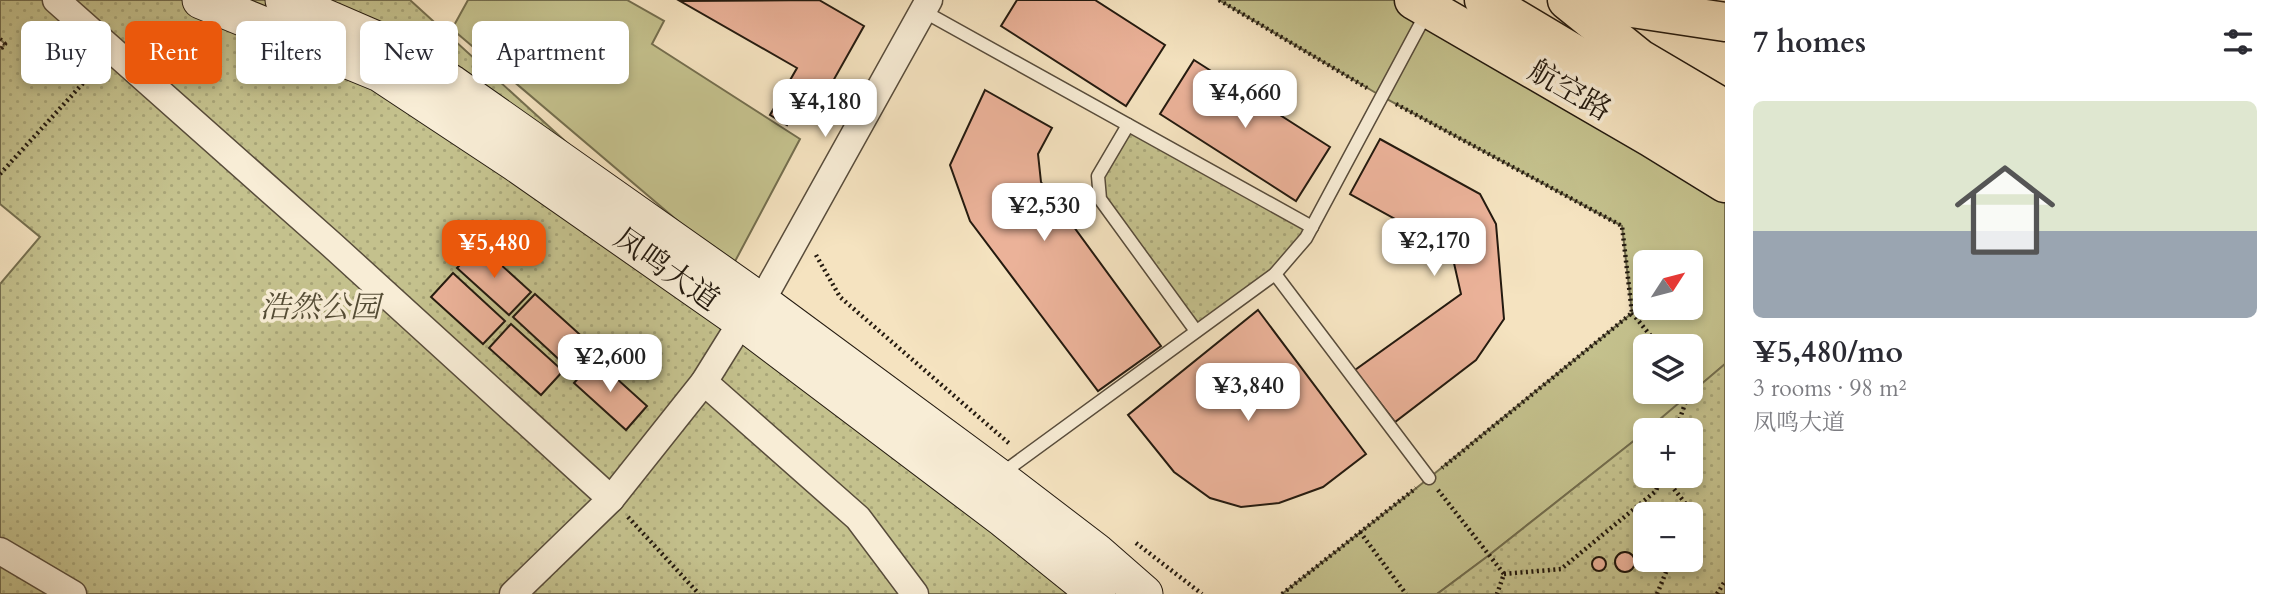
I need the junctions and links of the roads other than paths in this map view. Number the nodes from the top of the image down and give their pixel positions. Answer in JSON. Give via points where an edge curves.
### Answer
{"nodes":[{"id":1,"x":57,"y":0,"type":"edge"},
{"id":2,"x":201,"y":0,"type":"edge"},
{"id":3,"x":284,"y":0,"type":"edge"},
{"id":4,"x":1484,"y":0,"type":"edge"},
{"id":5,"x":1567,"y":0,"type":"edge"},
{"id":6,"x":1579,"y":0,"type":"edge"},
{"id":7,"x":1421,"y":4,"type":"edge"},
{"id":8,"x":926,"y":5,"type":"edge"},
{"id":9,"x":1725,"y":22,"type":"edge"},
{"id":10,"x":1725,"y":110,"type":"edge"},
{"id":11,"x":1128,"y":125,"type":"junction"},
{"id":12,"x":1725,"y":144,"type":"edge"},
{"id":13,"x":1725,"y":183,"type":"edge"},
{"id":14,"x":1312,"y":227,"type":"junction"},
{"id":15,"x":1275,"y":274,"type":"junction"},
{"id":16,"x":752,"y":312,"type":"junction"},
{"id":17,"x":1196,"y":331,"type":"junction"},
{"id":18,"x":704,"y":382,"type":"junction"},
{"id":19,"x":1011,"y":467,"type":"junction"},
{"id":20,"x":1429,"y":478,"type":"road end"},
{"id":21,"x":611,"y":499,"type":"junction"},
{"id":22,"x":0,"y":551,"type":"edge"},
{"id":23,"x":73,"y":594,"type":"edge"},
{"id":24,"x":513,"y":594,"type":"edge"},
{"id":25,"x":915,"y":594,"type":"edge"},
{"id":26,"x":1097,"y":594,"type":"edge"},
{"id":27,"x":1144,"y":594,"type":"edge"}],
"edges":[{"from":1,"to":21,"type":"street"},
{"from":2,"to":16,"type":"main road","name":"凤鸣大道","via":[[380,73]]},
{"from":3,"to":16,"type":"main road","name":"凤鸣大道","via":[[388,45],[452,84]]},
{"from":4,"to":12,"type":"main road","name":"航空路"},
{"from":5,"to":10,"type":"main road","via":[[1640,59]]},
{"from":6,"to":9,"type":"main road"},
{"from":7,"to":13,"type":"main road","name":"航空路"},
{"from":7,"to":14,"type":"lane","via":[[1381,96]]},
{"from":8,"to":11,"type":"lane"},
{"from":8,"to":16,"type":"street"},
{"from":11,"to":14,"type":"lane"},
{"from":11,"to":17,"type":"lane","via":[[1098,176],[1100,199]]},
{"from":14,"to":15,"type":"lane"},
{"from":15,"to":17,"type":"lane"},
{"from":15,"to":20,"type":"lane"},
{"from":16,"to":18,"type":"street"},
{"from":16,"to":19,"type":"main road","name":"凤鸣大道"},
{"from":16,"to":26,"type":"main road","name":"凤鸣大道"},
{"from":17,"to":19,"type":"lane"},
{"from":18,"to":21,"type":"street"},
{"from":18,"to":25,"type":"street","via":[[858,519]]},
{"from":19,"to":27,"type":"main road","name":"凤鸣大道"},
{"from":21,"to":24,"type":"street"},
{"from":22,"to":23,"type":"street"}]}
